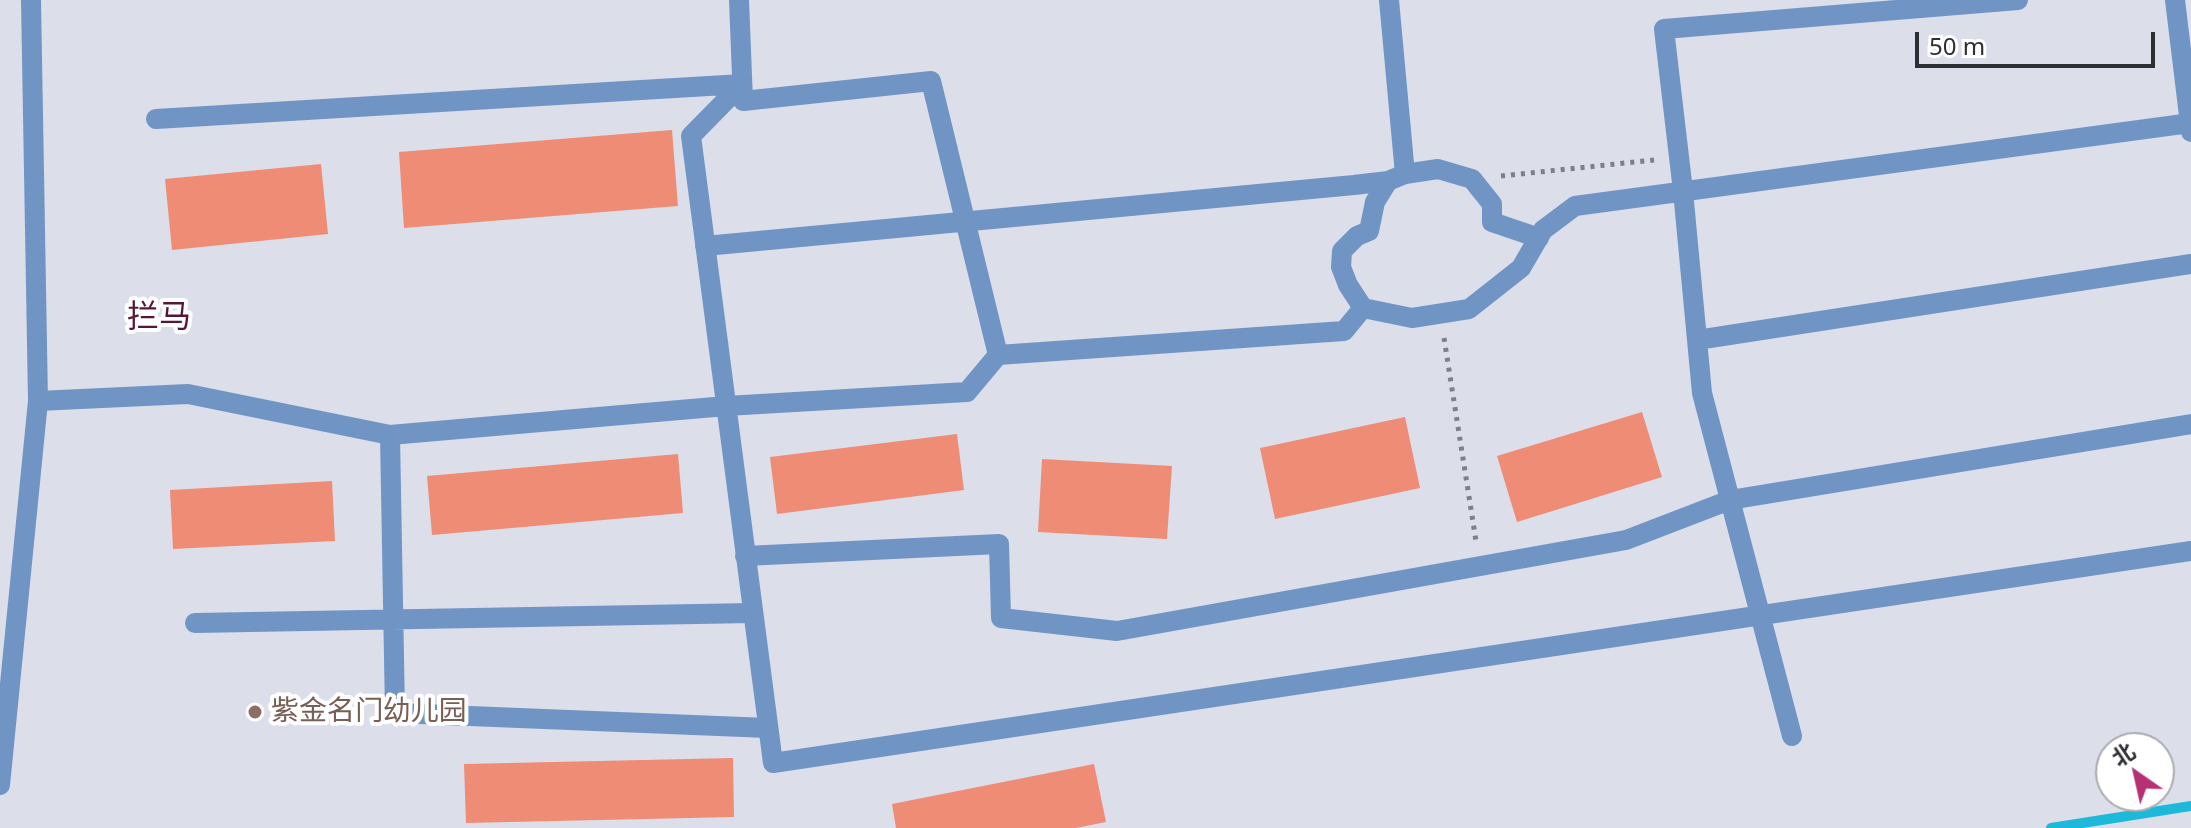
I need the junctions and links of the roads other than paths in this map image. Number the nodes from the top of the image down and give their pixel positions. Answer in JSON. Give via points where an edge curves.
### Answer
{"nodes":[{"id":1,"x":31,"y":0,"type":"edge"},
{"id":2,"x":739,"y":0,"type":"edge"},
{"id":3,"x":1389,"y":0,"type":"edge"},
{"id":4,"x":2018,"y":0,"type":"edge"},
{"id":5,"x":2175,"y":0,"type":"edge"},
{"id":6,"x":742,"y":84,"type":"junction"},
{"id":7,"x":156,"y":119,"type":"dead end"},
{"id":8,"x":2190,"y":127,"type":"edge"},
{"id":9,"x":1397,"y":178,"type":"junction"},
{"id":10,"x":1683,"y":191,"type":"junction"},
{"id":11,"x":965,"y":222,"type":"junction"},
{"id":12,"x":1539,"y":238,"type":"junction"},
{"id":13,"x":705,"y":246,"type":"junction"},
{"id":14,"x":2191,"y":264,"type":"edge"},
{"id":15,"x":1363,"y":308,"type":"junction"},
{"id":16,"x":1697,"y":340,"type":"junction"},
{"id":17,"x":998,"y":355,"type":"junction"},
{"id":18,"x":38,"y":401,"type":"junction"},
{"id":19,"x":726,"y":406,"type":"junction"},
{"id":20,"x":2191,"y":424,"type":"edge"},
{"id":21,"x":390,"y":435,"type":"junction"},
{"id":22,"x":1730,"y":500,"type":"junction"},
{"id":23,"x":2191,"y":551,"type":"edge"},
{"id":24,"x":745,"y":556,"type":"junction"},
{"id":25,"x":753,"y":613,"type":"junction"},
{"id":26,"x":1761,"y":617,"type":"junction"},
{"id":27,"x":392,"y":619,"type":"junction"},
{"id":28,"x":195,"y":623,"type":"dead end"},
{"id":29,"x":768,"y":728,"type":"junction"},
{"id":30,"x":1792,"y":736,"type":"dead end"},
{"id":31,"x":0,"y":785,"type":"edge"}],
"edges":[{"from":1,"to":18,"type":"street"},
{"from":2,"to":6,"type":"street"},
{"from":3,"to":9,"type":"street"},
{"from":4,"to":10,"type":"street","via":[[1664,29]]},
{"from":5,"to":8,"type":"street"},
{"from":6,"to":7,"type":"street"},
{"from":6,"to":11,"type":"street","via":[[743,101],[931,81]]},
{"from":6,"to":13,"type":"street","via":[[691,136]]},
{"from":8,"to":10,"type":"street"},
{"from":9,"to":11,"type":"street"},
{"from":9,"to":12,"type":"street","via":[[1438,169],[1472,179],[1492,204],[1492,222]]},
{"from":9,"to":15,"type":"street","via":[[1375,202],[1369,231],[1342,251],[1341,267]]},
{"from":10,"to":12,"type":"street","via":[[1575,206]]},
{"from":10,"to":16,"type":"street"},
{"from":11,"to":13,"type":"street"},
{"from":11,"to":17,"type":"street"},
{"from":12,"to":15,"type":"street","via":[[1521,268],[1469,309],[1412,318]]},
{"from":13,"to":19,"type":"street"},
{"from":14,"to":16,"type":"street"},
{"from":15,"to":17,"type":"street","via":[[1344,331]]},
{"from":16,"to":22,"type":"street","via":[[1702,393]]},
{"from":17,"to":19,"type":"street","via":[[967,392]]},
{"from":18,"to":21,"type":"street","via":[[188,394]]},
{"from":18,"to":31,"type":"street"},
{"from":19,"to":21,"type":"street"},
{"from":19,"to":24,"type":"street"},
{"from":20,"to":22,"type":"street"},
{"from":21,"to":27,"type":"street"},
{"from":22,"to":24,"type":"street","via":[[1626,540],[1117,631],[1001,618],[999,544]]},
{"from":22,"to":26,"type":"street"},
{"from":23,"to":26,"type":"street"},
{"from":24,"to":25,"type":"street"},
{"from":25,"to":27,"type":"street"},
{"from":25,"to":29,"type":"street"},
{"from":26,"to":29,"type":"street","via":[[773,763]]},
{"from":26,"to":30,"type":"street"},
{"from":27,"to":28,"type":"street"},
{"from":27,"to":29,"type":"street","via":[[395,713]]}]}
